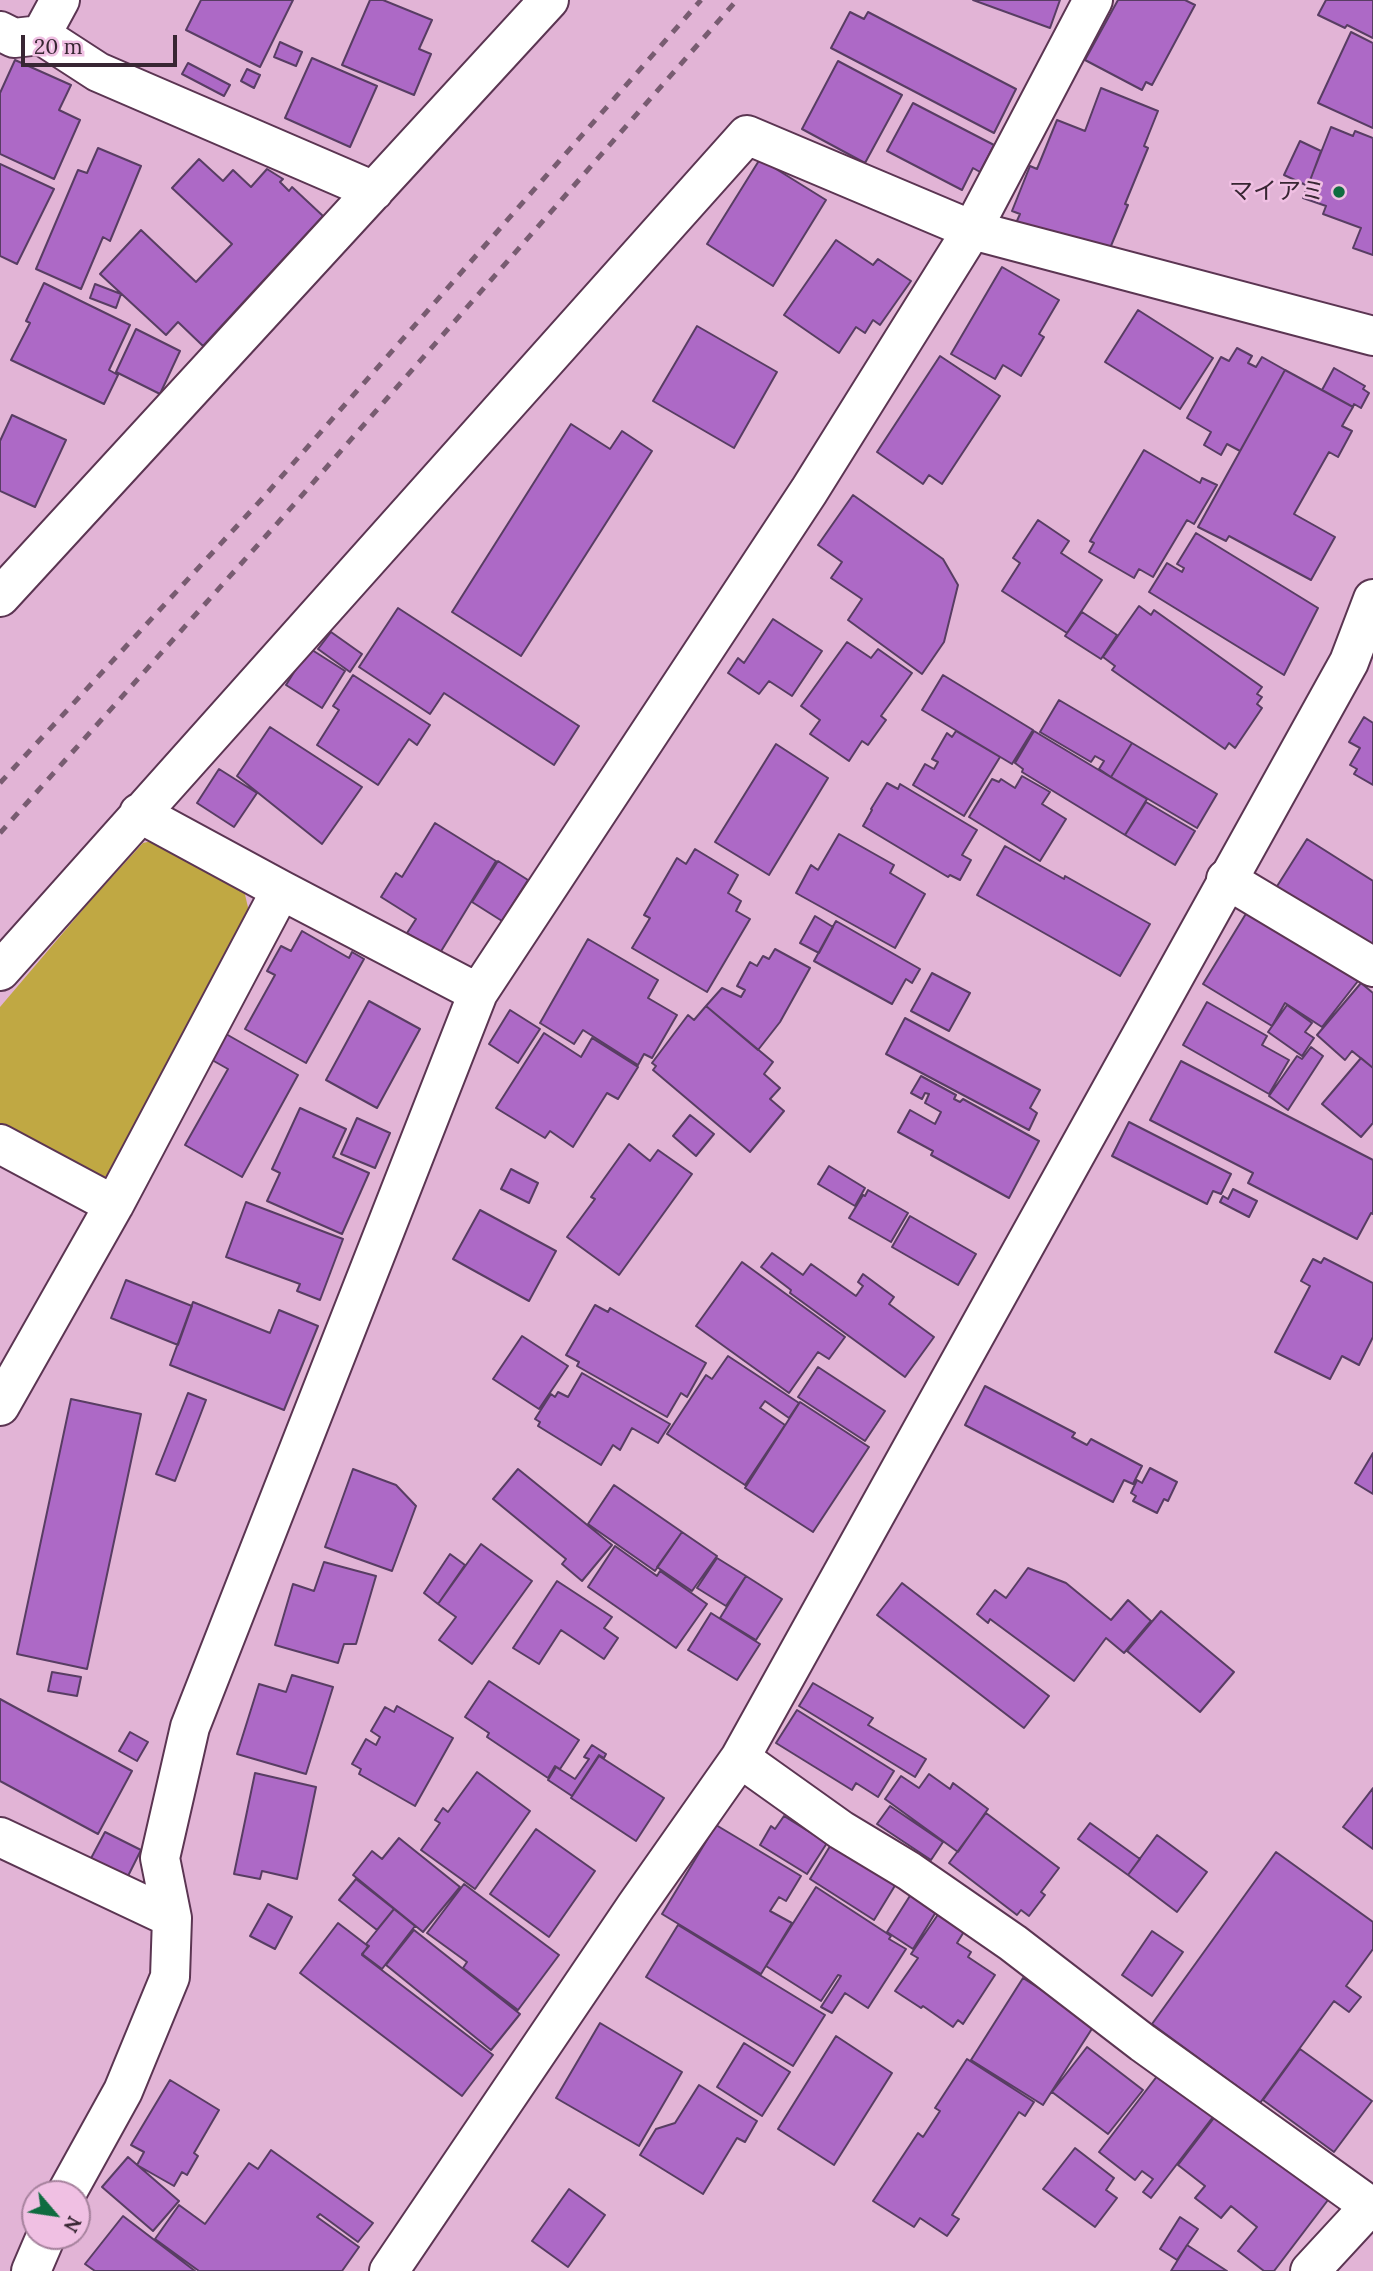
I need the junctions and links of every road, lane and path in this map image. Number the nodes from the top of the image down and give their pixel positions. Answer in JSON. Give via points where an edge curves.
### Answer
{"nodes":[{"id":1,"x":60,"y":0,"type":"edge"},
{"id":2,"x":549,"y":0,"type":"edge"},
{"id":3,"x":1093,"y":0,"type":"edge"},
{"id":4,"x":0,"y":31,"type":"edge"},
{"id":5,"x":41,"y":35,"type":"junction"},
{"id":6,"x":374,"y":191,"type":"junction"},
{"id":7,"x":972,"y":230,"type":"junction"},
{"id":8,"x":1373,"y":335,"type":"edge"},
{"id":9,"x":0,"y":597,"type":"edge"},
{"id":10,"x":1373,"y":598,"type":"edge"},
{"id":11,"x":139,"y":813,"type":"junction"},
{"id":12,"x":1226,"y":879,"type":"junction"},
{"id":13,"x":281,"y":890,"type":"junction"},
{"id":14,"x":1373,"y":967,"type":"edge"},
{"id":15,"x":0,"y":971,"type":"edge"},
{"id":16,"x":478,"y":993,"type":"junction"},
{"id":17,"x":0,"y":1144,"type":"edge"},
{"id":18,"x":114,"y":1205,"type":"junction"},
{"id":19,"x":0,"y":1406,"type":"edge"},
{"id":20,"x":740,"y":1758,"type":"junction"},
{"id":21,"x":0,"y":1837,"type":"edge"},
{"id":22,"x":172,"y":1917,"type":"junction"},
{"id":23,"x":74,"y":2180,"type":"edge"},
{"id":24,"x":1372,"y":2205,"type":"edge"},
{"id":25,"x":40,"y":2250,"type":"edge"},
{"id":26,"x":31,"y":2271,"type":"edge"},
{"id":27,"x":389,"y":2271,"type":"edge"},
{"id":28,"x":1310,"y":2271,"type":"edge"}],
"edges":[{"from":1,"to":5,"type":"street"},
{"from":2,"to":6,"type":"street"},
{"from":3,"to":7,"type":"street"},
{"from":4,"to":5,"type":"street","via":[[14,38]]},
{"from":5,"to":6,"type":"street","via":[[98,72]]},
{"from":6,"to":9,"type":"street"},
{"from":7,"to":8,"type":"street"},
{"from":7,"to":11,"type":"street","via":[[747,135]]},
{"from":7,"to":16,"type":"street","via":[[809,491]]},
{"from":10,"to":12,"type":"street","via":[[1349,662]]},
{"from":11,"to":13,"type":"street"},
{"from":11,"to":15,"type":"street"},
{"from":12,"to":14,"type":"street"},
{"from":12,"to":20,"type":"street"},
{"from":13,"to":16,"type":"street"},
{"from":13,"to":18,"type":"street"},
{"from":16,"to":22,"type":"street","via":[[190,1727],[160,1858]]},
{"from":17,"to":18,"type":"street"},
{"from":18,"to":19,"type":"street"},
{"from":20,"to":24,"type":"street","via":[[1013,1943],[1143,2043]]},
{"from":20,"to":27,"type":"street"},
{"from":21,"to":22,"type":"street"},
{"from":22,"to":23,"type":"street","via":[[170,1977],[123,2091]]},
{"from":24,"to":28,"type":"street"},
{"from":25,"to":26,"type":"street"}]}
